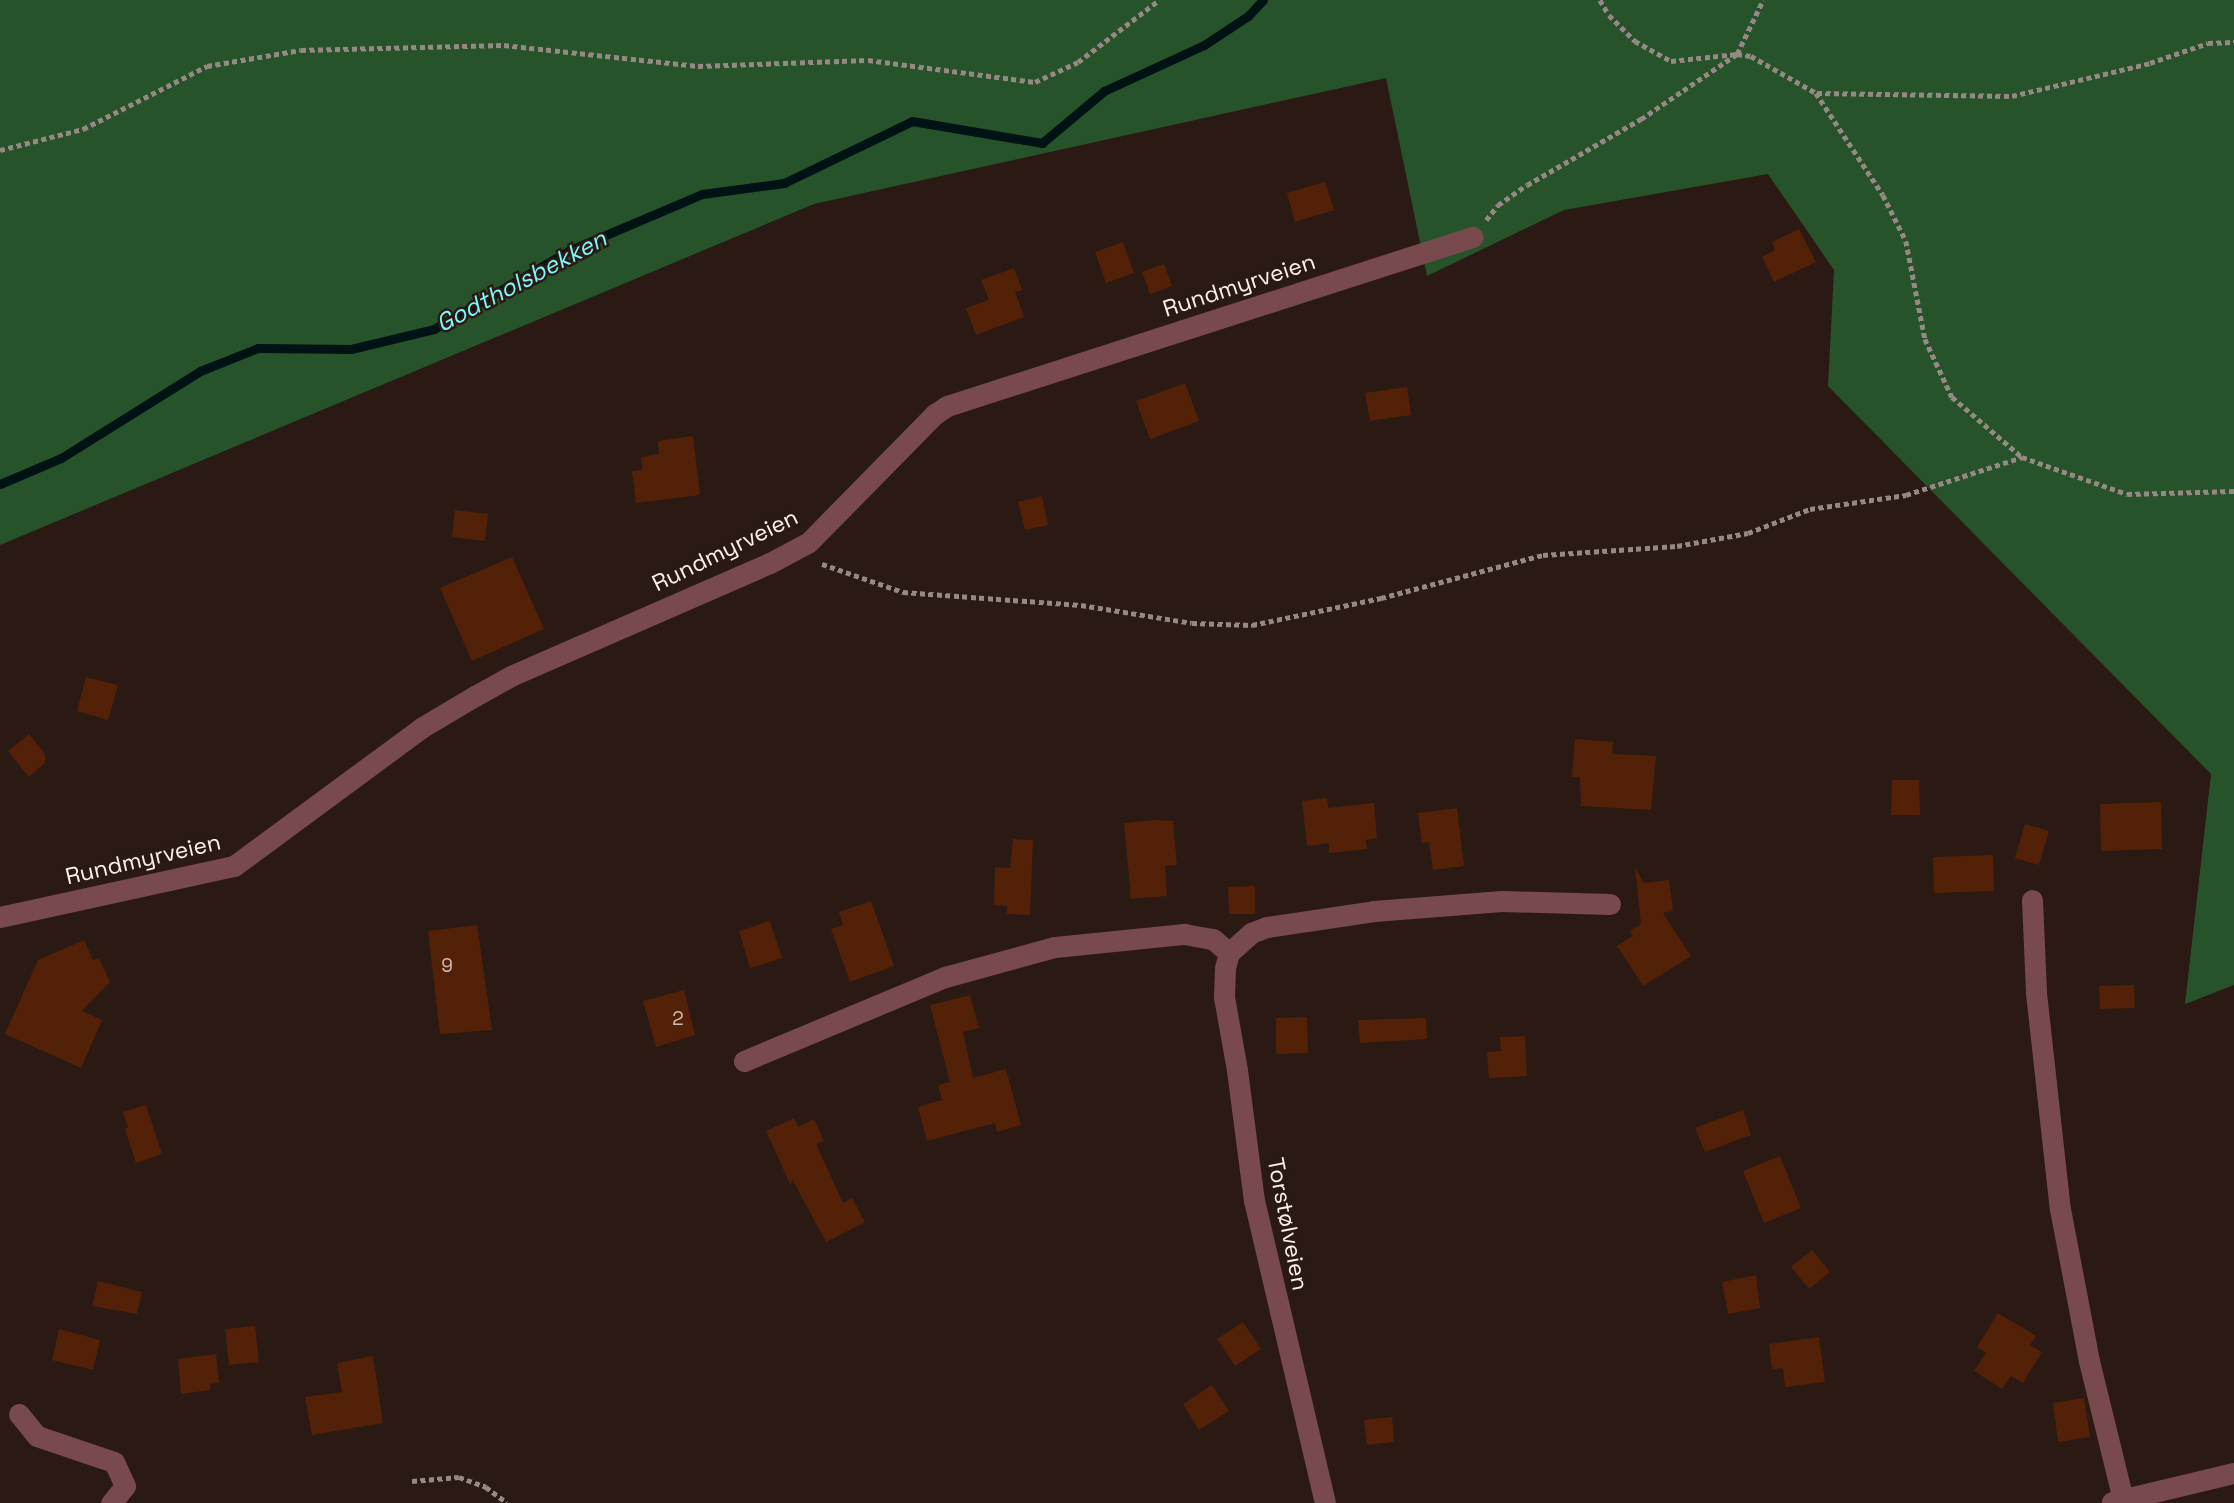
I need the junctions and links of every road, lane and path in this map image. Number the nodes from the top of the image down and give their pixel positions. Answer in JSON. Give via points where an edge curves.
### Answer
{"nodes":[{"id":1,"x":1158,"y":0,"type":"edge"},
{"id":2,"x":1600,"y":0,"type":"edge"},
{"id":3,"x":1763,"y":0,"type":"edge"},
{"id":4,"x":2234,"y":42,"type":"edge"},
{"id":5,"x":1737,"y":54,"type":"junction"},
{"id":6,"x":1816,"y":93,"type":"junction"},
{"id":7,"x":0,"y":150,"type":"edge"},
{"id":8,"x":1472,"y":237,"type":"joint"},
{"id":9,"x":2022,"y":457,"type":"junction"},
{"id":10,"x":2234,"y":491,"type":"edge"},
{"id":11,"x":815,"y":562,"type":"dead end"},
{"id":12,"x":2032,"y":900,"type":"dead end"},
{"id":13,"x":1610,"y":904,"type":"dead end"},
{"id":14,"x":0,"y":917,"type":"edge"},
{"id":15,"x":1229,"y":953,"type":"junction"},
{"id":16,"x":744,"y":1061,"type":"dead end"},
{"id":17,"x":19,"y":1414,"type":"dead end"},
{"id":18,"x":2234,"y":1473,"type":"edge"},
{"id":19,"x":412,"y":1481,"type":"dead end"},
{"id":20,"x":2116,"y":1501,"type":"edge"},
{"id":21,"x":111,"y":1503,"type":"edge"},
{"id":22,"x":507,"y":1503,"type":"edge"},
{"id":23,"x":1325,"y":1503,"type":"edge"}],
"edges":[{"from":1,"to":7,"type":"path","via":[[1078,62],[1035,82],[868,60],[698,66],[503,45],[301,50],[207,66],[83,129]]},
{"from":2,"to":5,"type":"path","via":[[1608,15],[1635,41],[1671,61]]},
{"from":3,"to":5,"type":"path"},
{"from":4,"to":6,"type":"path","via":[[2208,43],[2150,63],[2012,96]]},
{"from":5,"to":6,"type":"path","via":[[1771,65]]},
{"from":5,"to":8,"type":"path","via":[[1641,119],[1498,205]]},
{"from":6,"to":9,"type":"path","via":[[1883,195],[1906,242],[1925,339],[1952,397]]},
{"from":8,"to":14,"type":"street","name":"Rundmyrveien","via":[[947,406],[809,542],[475,696],[421,728],[234,866]]},
{"from":9,"to":10,"type":"path","via":[[2127,494]]},
{"from":9,"to":11,"type":"path","via":[[1906,495],[1810,509],[1748,533],[1677,546],[1543,555],[1381,598],[1252,625],[1192,623],[1081,605],[903,592]]},
{"from":12,"to":20,"type":"street","via":[[2036,993],[2060,1209]]},
{"from":13,"to":15,"type":"street","via":[[1502,901],[1374,911],[1267,927],[1251,933]]},
{"from":15,"to":16,"type":"street","via":[[1213,939],[1184,934],[1055,947],[945,977]]},
{"from":15,"to":23,"type":"street","name":"Torstølveien","via":[[1224,997],[1254,1201]]},
{"from":17,"to":21,"type":"street","via":[[37,1436],[114,1462],[125,1486]]},
{"from":18,"to":20,"type":"street"},
{"from":19,"to":22,"type":"path","via":[[459,1476],[486,1487]]}]}
